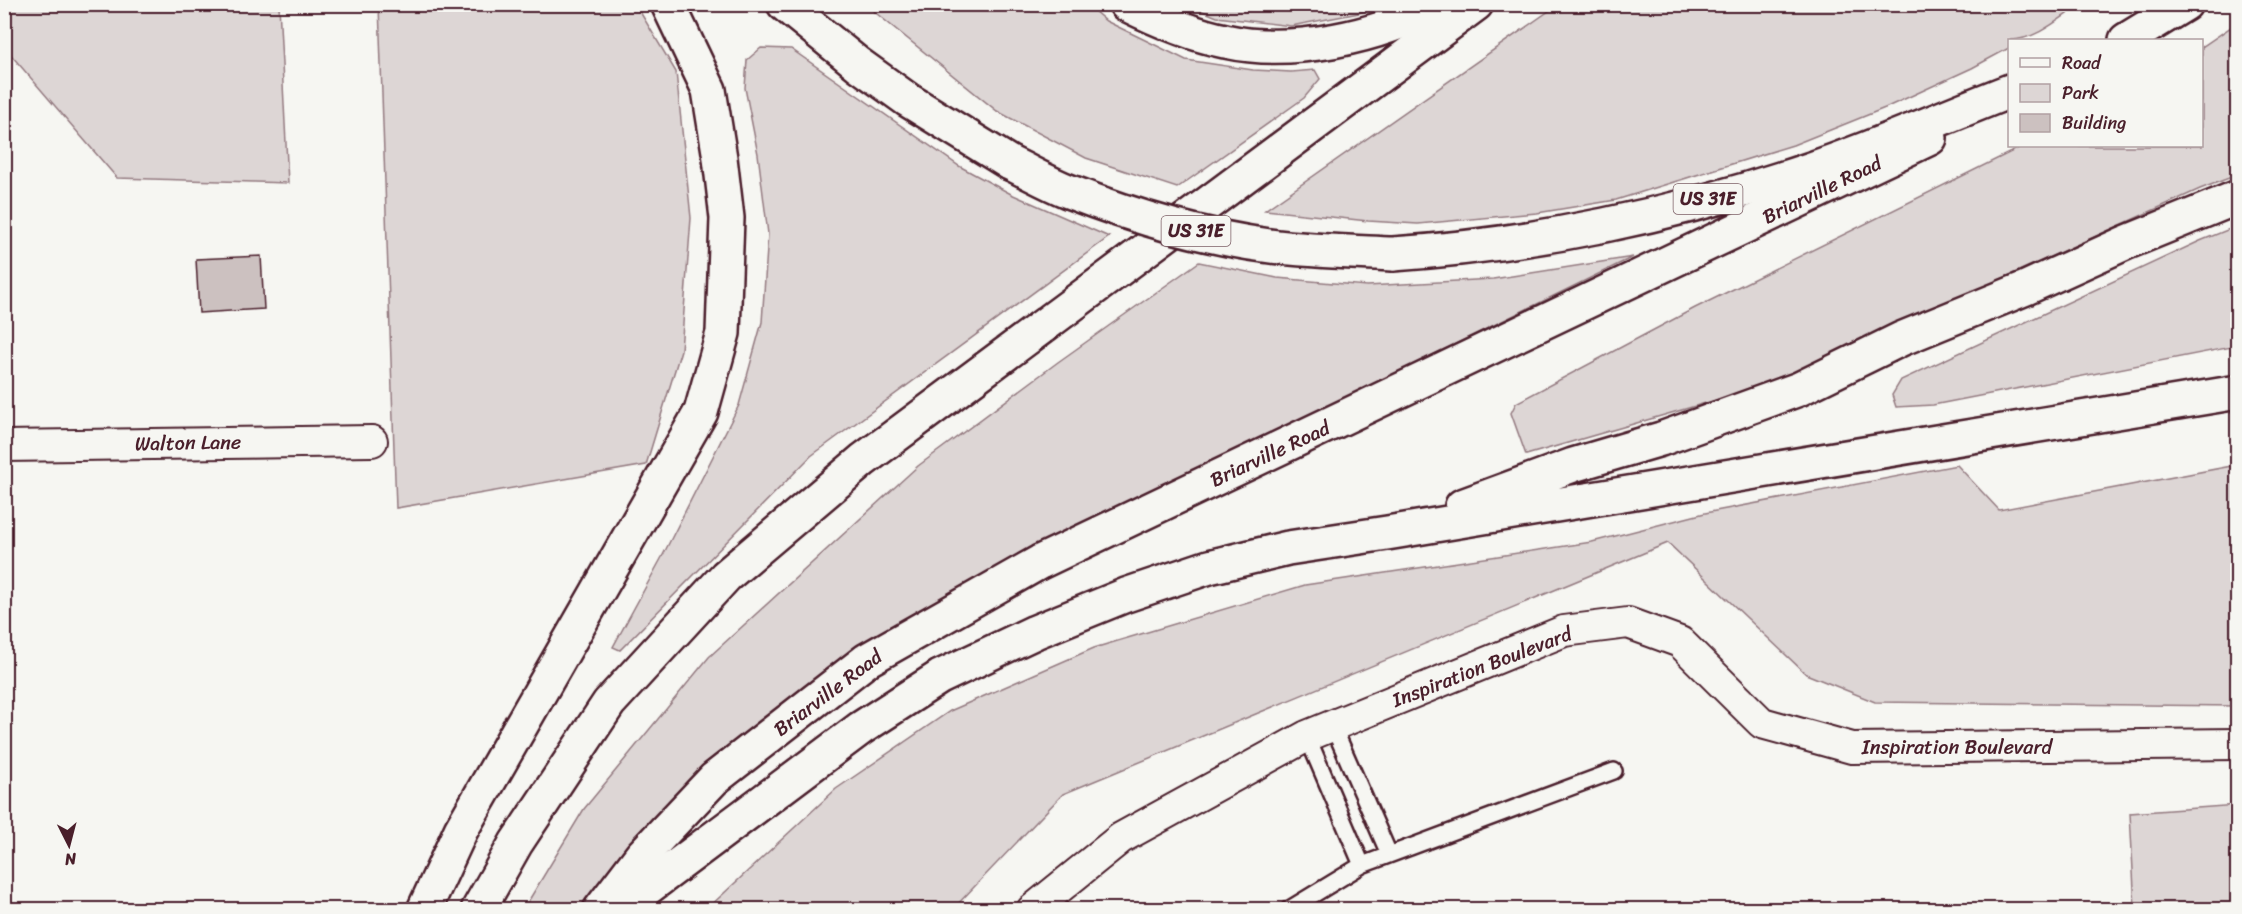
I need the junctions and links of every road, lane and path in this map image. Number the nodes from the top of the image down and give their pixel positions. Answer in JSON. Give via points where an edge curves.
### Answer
{"nodes":[{"id":1,"x":668,"y":4,"type":"edge"},
{"id":2,"x":784,"y":4,"type":"edge"},
{"id":3,"x":1126,"y":4,"type":"edge"},
{"id":4,"x":1438,"y":4,"type":"edge"},
{"id":5,"x":1476,"y":4,"type":"edge"},
{"id":6,"x":2185,"y":4,"type":"edge"},
{"id":7,"x":2128,"y":39,"type":"edge"},
{"id":8,"x":2008,"y":92,"type":"edge"},
{"id":9,"x":2008,"y":101,"type":"edge"},
{"id":10,"x":2238,"y":197,"type":"edge"},
{"id":11,"x":2238,"y":392,"type":"edge"},
{"id":12,"x":372,"y":441,"type":"dead end"},
{"id":13,"x":4,"y":446,"type":"edge"},
{"id":14,"x":1387,"y":533,"type":"junction"},
{"id":15,"x":1320,"y":731,"type":"junction"},
{"id":16,"x":2238,"y":744,"type":"edge"},
{"id":17,"x":1614,"y":771,"type":"dead end"},
{"id":18,"x":1389,"y":854,"type":"junction"},
{"id":19,"x":1362,"y":865,"type":"junction"},
{"id":20,"x":424,"y":909,"type":"edge"},
{"id":21,"x":478,"y":909,"type":"edge"},
{"id":22,"x":600,"y":909,"type":"edge"},
{"id":23,"x":618,"y":909,"type":"edge"},
{"id":24,"x":1032,"y":909,"type":"edge"},
{"id":25,"x":1288,"y":909,"type":"edge"}],
"edges":[{"from":1,"to":20,"type":"main road","via":[[709,90],[727,218],[723,333],[701,412],[461,830]]},
{"from":2,"to":8,"type":"main road","number":"US 31E","bridge":true,"via":[[908,100],[1010,163],[1065,190],[1204,233],[1268,246],[1323,251],[1393,254],[1446,250],[1648,215],[1811,169]]},
{"from":3,"to":4,"type":"main road","via":[[1195,34],[1271,47],[1337,40],[1380,29]]},
{"from":5,"to":21,"type":"main road","via":[[863,460],[726,576],[609,704],[516,843]]},
{"from":6,"to":7,"type":"main road"},
{"from":9,"to":22,"type":"main road","name":"Briarville Road","via":[[1040,562],[867,660],[714,780],[642,855]]},
{"from":10,"to":14,"type":"main road","via":[[1901,339],[1799,389]]},
{"from":11,"to":14,"type":"main road"},
{"from":12,"to":13,"type":"street","name":"Walton Lane"},
{"from":14,"to":23,"type":"main road","via":[[1288,548],[1209,567],[1035,632],[940,677],[861,728]]},
{"from":15,"to":16,"type":"street","name":"Inspiration Boulevard","via":[[1564,631],[1628,623],[1680,642],[1762,723],[1852,748]]},
{"from":15,"to":18,"type":"lane"},
{"from":15,"to":19,"type":"lane"},
{"from":15,"to":24,"type":"street","name":"Inspiration Boulevard","via":[[1121,838]]},
{"from":17,"to":18,"type":"lane"},
{"from":18,"to":19,"type":"lane"},
{"from":19,"to":25,"type":"lane"}]}
